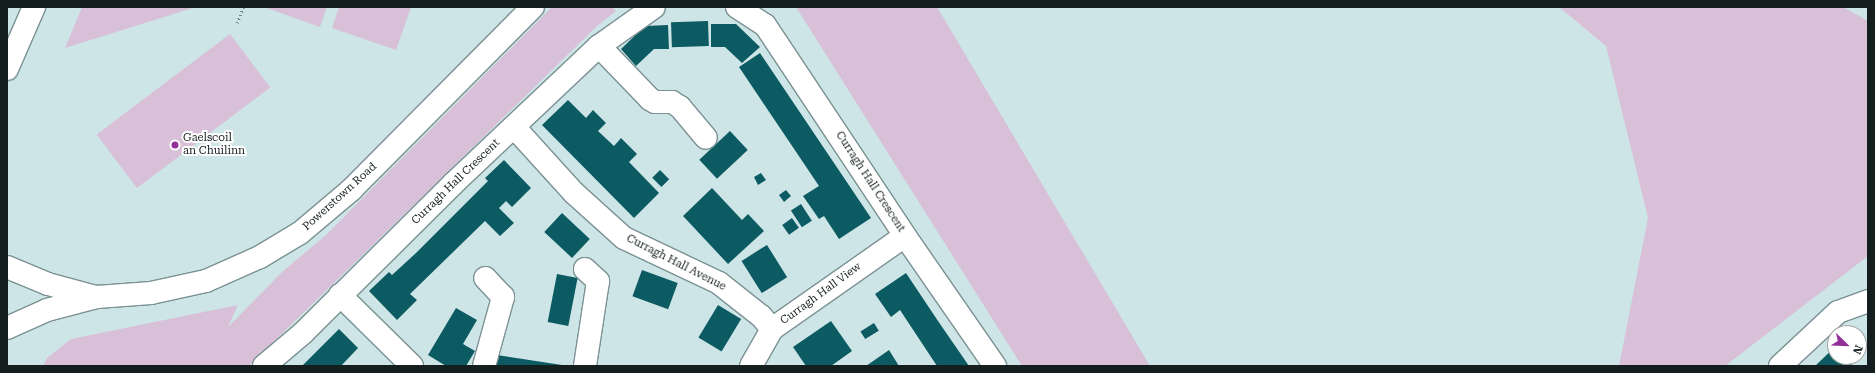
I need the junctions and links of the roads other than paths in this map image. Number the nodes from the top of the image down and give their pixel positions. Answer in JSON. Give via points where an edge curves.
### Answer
{"nodes":[{"id":1,"x":34,"y":7,"type":"edge"},
{"id":2,"x":533,"y":7,"type":"edge"},
{"id":3,"x":654,"y":7,"type":"edge"},
{"id":4,"x":738,"y":7,"type":"edge"},
{"id":5,"x":599,"y":46,"type":"junction"},
{"id":6,"x":7,"y":69,"type":"edge"},
{"id":7,"x":514,"y":127,"type":"junction"},
{"id":8,"x":706,"y":138,"type":"dead end"},
{"id":9,"x":905,"y":236,"type":"junction"},
{"id":10,"x":7,"y":267,"type":"edge"},
{"id":11,"x":585,"y":269,"type":"dead end"},
{"id":12,"x":485,"y":278,"type":"dead end"},
{"id":13,"x":340,"y":295,"type":"junction"},
{"id":14,"x":97,"y":297,"type":"junction"},
{"id":15,"x":1868,"y":301,"type":"edge"},
{"id":16,"x":7,"y":328,"type":"edge"},
{"id":17,"x":772,"y":330,"type":"junction"},
{"id":18,"x":264,"y":366,"type":"edge"},
{"id":19,"x":412,"y":366,"type":"edge"},
{"id":20,"x":484,"y":366,"type":"edge"},
{"id":21,"x":585,"y":366,"type":"edge"},
{"id":22,"x":751,"y":366,"type":"edge"},
{"id":23,"x":995,"y":366,"type":"edge"},
{"id":24,"x":1780,"y":366,"type":"edge"}],
"edges":[{"from":1,"to":6,"type":"street"},
{"from":2,"to":14,"type":"street","name":"Powerstown Road","via":[[351,190],[300,233],[260,257],[206,281],[151,293]]},
{"from":3,"to":5,"type":"street","name":"Curragh Hall Crescent"},
{"from":4,"to":9,"type":"street","name":"Curragh Hall Crescent","via":[[765,24]]},
{"from":5,"to":7,"type":"street","name":"Curragh Hall Crescent"},
{"from":5,"to":8,"type":"street","via":[[650,99],[655,102],[665,100],[680,107]]},
{"from":7,"to":13,"type":"street","name":"Curragh Hall Crescent"},
{"from":7,"to":17,"type":"street","name":"Curragh Hall Avenue","via":[[574,193],[624,238],[719,283],[749,306]]},
{"from":9,"to":17,"type":"street","name":"Curragh Hall View"},
{"from":9,"to":23,"type":"street","name":"Curragh Hall Crescent"},
{"from":10,"to":14,"type":"street","name":"Powerstown Road","via":[[48,284]]},
{"from":11,"to":21,"type":"street","via":[[598,281]]},
{"from":12,"to":20,"type":"street","via":[[503,297]]},
{"from":13,"to":18,"type":"street","name":"Curragh Hall Crescent"},
{"from":13,"to":19,"type":"street"},
{"from":14,"to":16,"type":"street","name":"Powerstown Road","via":[[47,310]]},
{"from":15,"to":24,"type":"street","via":[[1838,312]]},
{"from":17,"to":22,"type":"street","name":"Curragh Hall View"}]}
